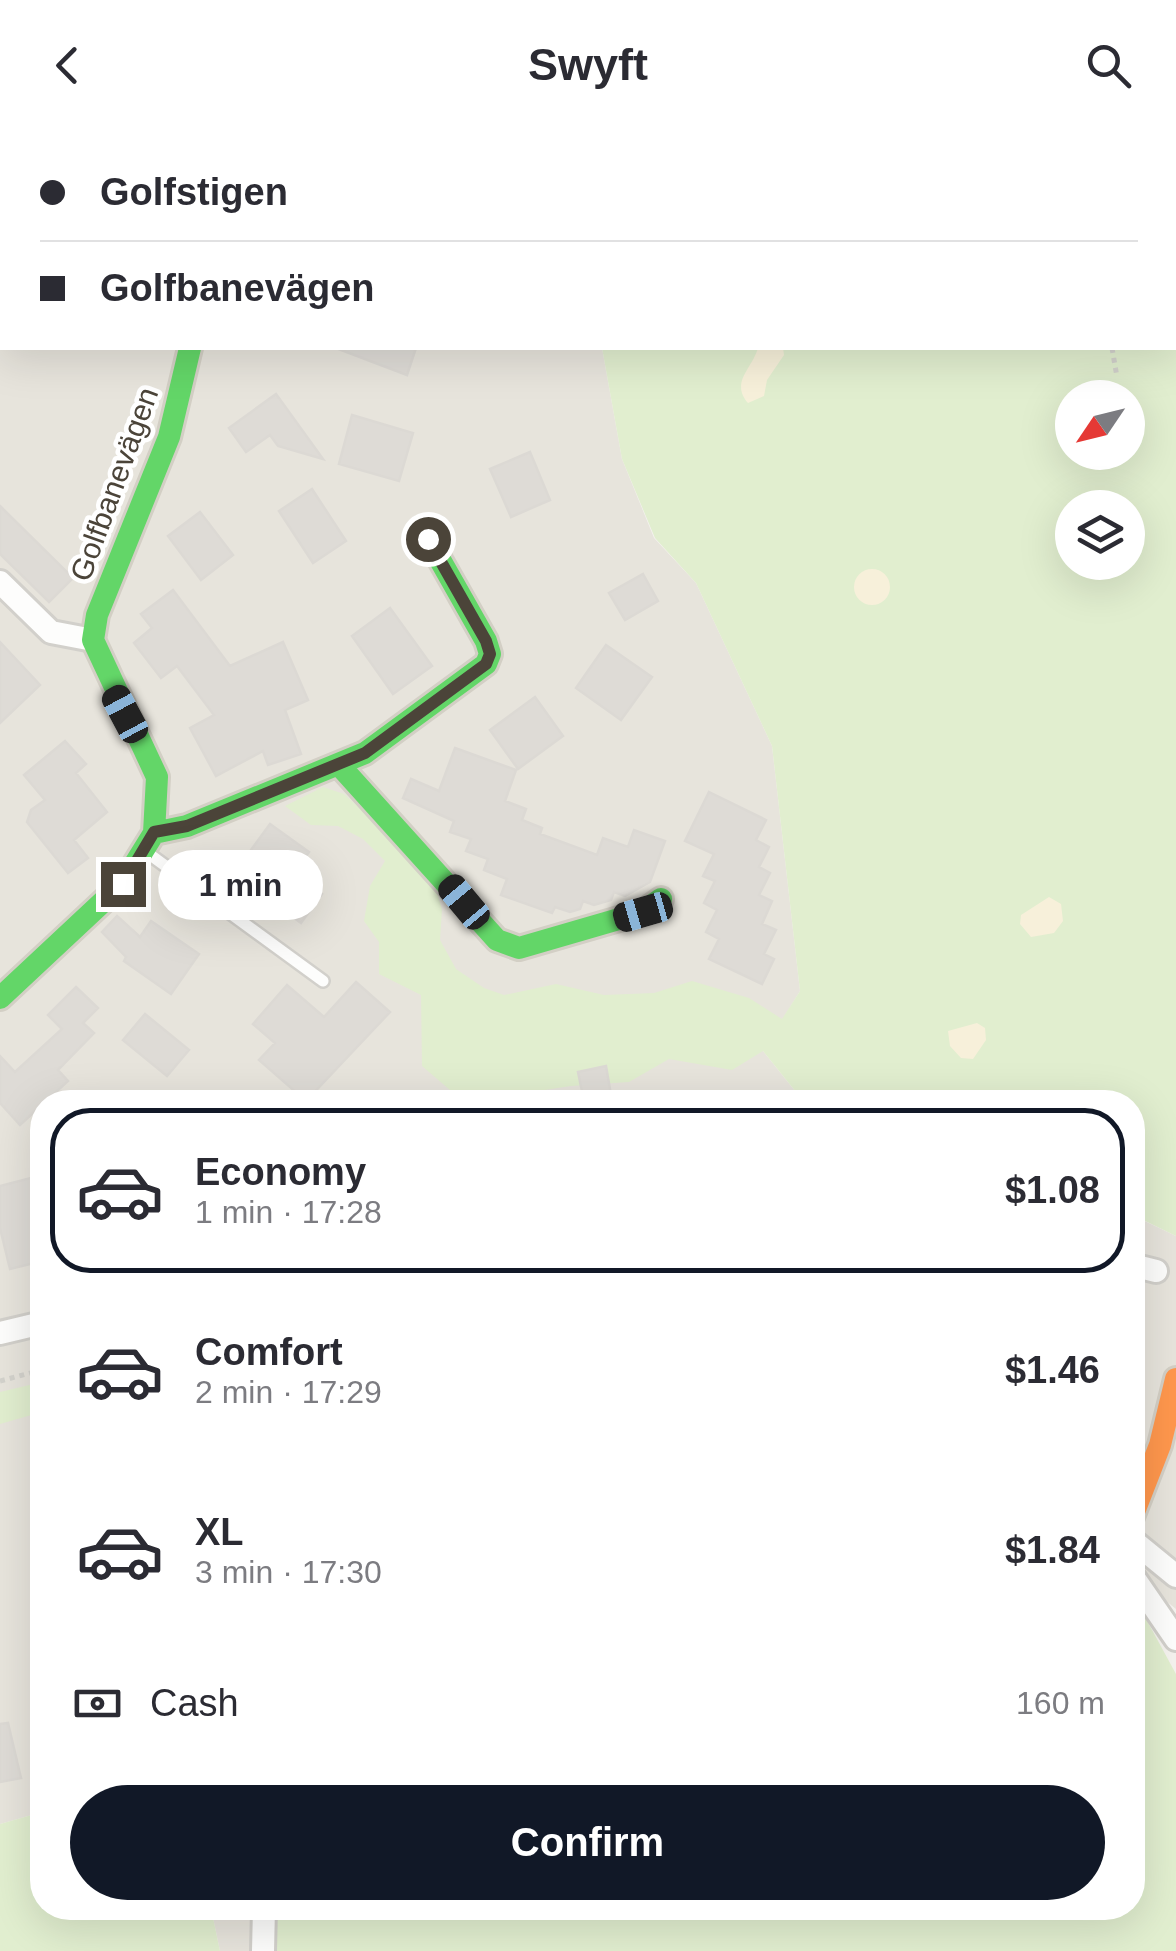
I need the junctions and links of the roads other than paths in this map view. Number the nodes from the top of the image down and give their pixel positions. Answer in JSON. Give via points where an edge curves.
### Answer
{"nodes":[{"id":1,"x":190,"y":350,"type":"edge"},
{"id":2,"x":422,"y":528,"type":"dead end"},
{"id":3,"x":0,"y":582,"type":"edge"},
{"id":4,"x":93,"y":640,"type":"junction"},
{"id":5,"x":340,"y":766,"type":"junction"},
{"id":6,"x":150,"y":842,"type":"junction"},
{"id":7,"x":661,"y":899,"type":"dead end"},
{"id":8,"x":324,"y":981,"type":"dead end"},
{"id":9,"x":0,"y":998,"type":"edge"},
{"id":10,"x":30,"y":1327,"type":"edge"},
{"id":11,"x":0,"y":1333,"type":"edge"},
{"id":12,"x":1176,"y":1379,"type":"edge"},
{"id":13,"x":1145,"y":1483,"type":"edge"},
{"id":14,"x":1145,"y":1551,"type":"edge"},
{"id":15,"x":1176,"y":1576,"type":"edge"},
{"id":16,"x":1145,"y":1593,"type":"edge"},
{"id":17,"x":1176,"y":1639,"type":"edge"},
{"id":18,"x":264,"y":1920,"type":"edge"},
{"id":19,"x":263,"y":1951,"type":"edge"}],
"edges":[{"from":1,"to":4,"type":"street","name":"Golfbanevägen","via":[[169,437],[97,614]]},
{"from":2,"to":5,"type":"street","via":[[490,654],[479,670],[405,726]]},
{"from":3,"to":4,"type":"street","via":[[51,632]]},
{"from":4,"to":6,"type":"street","via":[[157,777]]},
{"from":5,"to":6,"type":"street"},
{"from":5,"to":7,"type":"street","via":[[497,940],[519,948],[643,912]]},
{"from":6,"to":8,"type":"lane"},
{"from":6,"to":9,"type":"street","via":[[123,884]]},
{"from":10,"to":11,"type":"street"},
{"from":12,"to":13,"type":"street"},
{"from":14,"to":15,"type":"street"},
{"from":16,"to":17,"type":"street"},
{"from":18,"to":19,"type":"street"}]}
